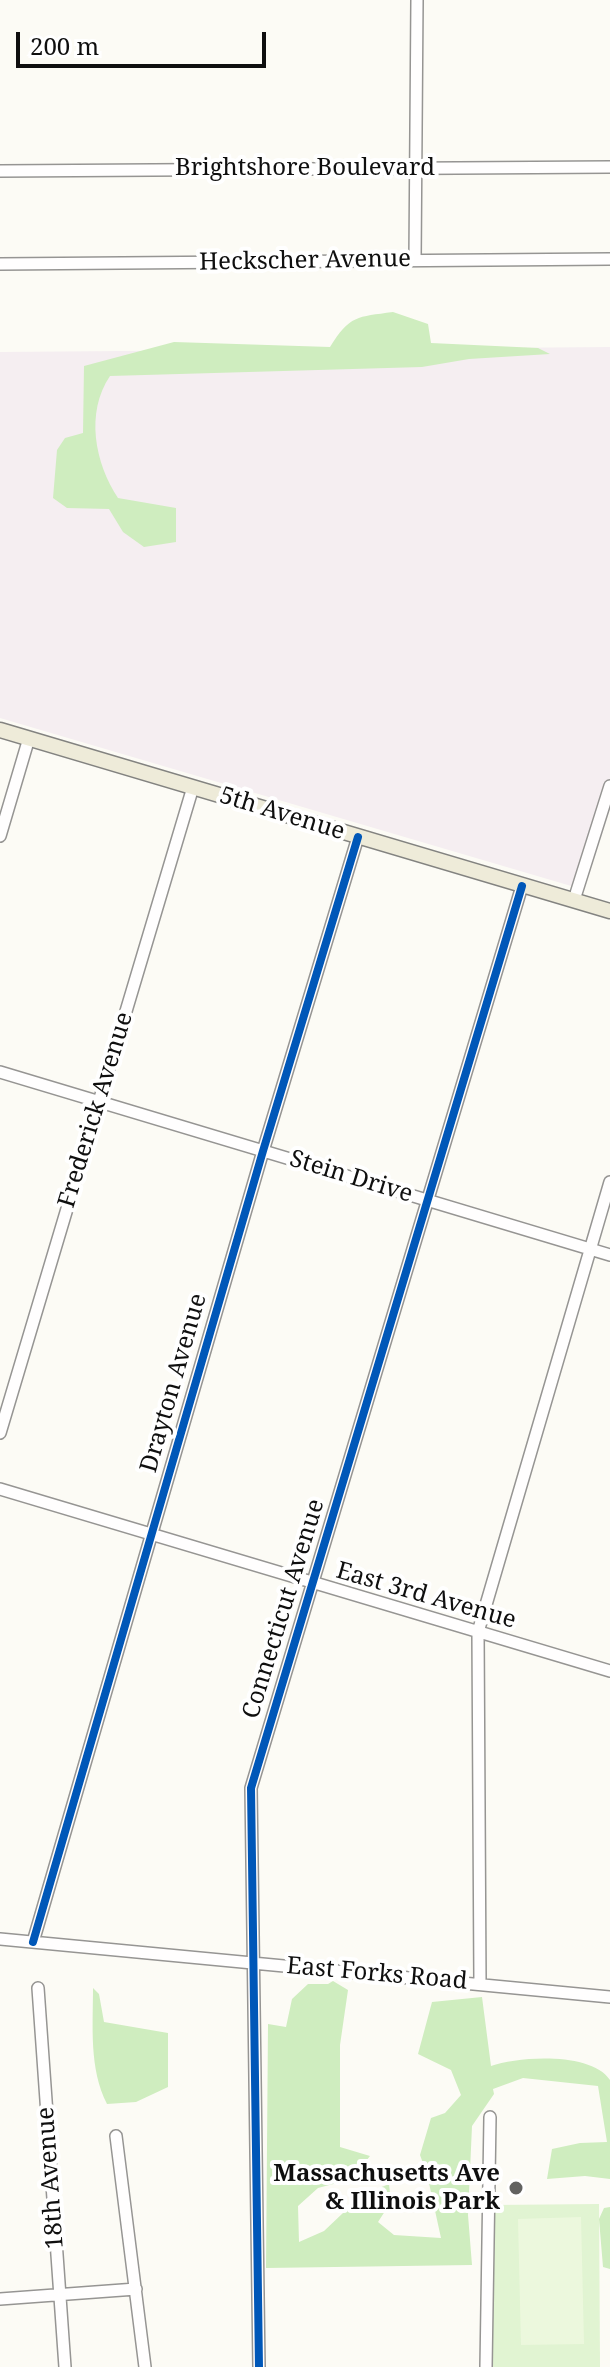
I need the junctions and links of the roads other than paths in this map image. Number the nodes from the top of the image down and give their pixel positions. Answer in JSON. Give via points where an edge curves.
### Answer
{"nodes":[{"id":1,"x":417,"y":0,"type":"edge"},
{"id":2,"x":416,"y":167,"type":"junction"},
{"id":3,"x":610,"y":167,"type":"edge"},
{"id":4,"x":0,"y":171,"type":"edge"},
{"id":5,"x":610,"y":259,"type":"edge"},
{"id":6,"x":415,"y":260,"type":"junction"},
{"id":7,"x":0,"y":264,"type":"edge"},
{"id":8,"x":0,"y":730,"type":"edge"},
{"id":9,"x":29,"y":738,"type":"junction"},
{"id":10,"x":610,"y":786,"type":"edge"},
{"id":11,"x":193,"y":787,"type":"junction"},
{"id":12,"x":0,"y":836,"type":"edge"},
{"id":13,"x":358,"y":837,"type":"junction"},
{"id":14,"x":522,"y":886,"type":"junction"},
{"id":15,"x":574,"y":900,"type":"junction"},
{"id":16,"x":610,"y":911,"type":"edge"},
{"id":17,"x":0,"y":1072,"type":"edge"},
{"id":18,"x":99,"y":1102,"type":"junction"},
{"id":19,"x":263,"y":1151,"type":"junction"},
{"id":20,"x":610,"y":1182,"type":"edge"},
{"id":21,"x":429,"y":1201,"type":"junction"},
{"id":22,"x":591,"y":1250,"type":"junction"},
{"id":23,"x":610,"y":1255,"type":"edge"},
{"id":24,"x":0,"y":1433,"type":"edge"},
{"id":25,"x":0,"y":1489,"type":"edge"},
{"id":26,"x":151,"y":1536,"type":"junction"},
{"id":27,"x":312,"y":1583,"type":"junction"},
{"id":28,"x":478,"y":1632,"type":"junction"},
{"id":29,"x":610,"y":1671,"type":"edge"},
{"id":30,"x":0,"y":1939,"type":"edge"},
{"id":31,"x":33,"y":1942,"type":"junction"},
{"id":32,"x":253,"y":1962,"type":"junction"},
{"id":33,"x":480,"y":1984,"type":"junction"},
{"id":34,"x":38,"y":1988,"type":"dead end"},
{"id":35,"x":610,"y":1997,"type":"edge"},
{"id":36,"x":490,"y":2117,"type":"dead end"},
{"id":37,"x":116,"y":2136,"type":"dead end"},
{"id":38,"x":136,"y":2289,"type":"junction"},
{"id":39,"x":60,"y":2295,"type":"junction"},
{"id":40,"x":0,"y":2299,"type":"edge"},
{"id":41,"x":65,"y":2367,"type":"edge"},
{"id":42,"x":145,"y":2367,"type":"edge"},
{"id":43,"x":259,"y":2367,"type":"edge"},
{"id":44,"x":486,"y":2367,"type":"edge"}],
"edges":[{"from":1,"to":2,"type":"street"},
{"from":2,"to":3,"type":"street","name":"Brightshore Boulevard"},
{"from":2,"to":4,"type":"street","name":"Brightshore Boulevard"},
{"from":2,"to":6,"type":"street"},
{"from":5,"to":6,"type":"street","name":"Heckscher Avenue"},
{"from":6,"to":7,"type":"street","name":"Heckscher Avenue"},
{"from":8,"to":9,"type":"main road","name":"5th Avenue"},
{"from":9,"to":11,"type":"main road","name":"5th Avenue"},
{"from":9,"to":12,"type":"street"},
{"from":10,"to":15,"type":"street"},
{"from":11,"to":13,"type":"main road","name":"5th Avenue"},
{"from":11,"to":18,"type":"street","name":"Frederick Avenue"},
{"from":13,"to":14,"type":"main road","name":"5th Avenue"},
{"from":13,"to":19,"type":"street","name":"Drayton Avenue"},
{"from":14,"to":15,"type":"main road","name":"5th Avenue"},
{"from":14,"to":21,"type":"street","name":"Connecticut Avenue"},
{"from":15,"to":16,"type":"main road","name":"5th Avenue"},
{"from":17,"to":18,"type":"street","name":"Stein Drive"},
{"from":18,"to":19,"type":"street","name":"Stein Drive"},
{"from":18,"to":24,"type":"street","name":"Frederick Avenue"},
{"from":19,"to":21,"type":"street","name":"Stein Drive"},
{"from":19,"to":26,"type":"street","name":"Drayton Avenue"},
{"from":20,"to":22,"type":"street"},
{"from":21,"to":22,"type":"street","name":"Stein Drive"},
{"from":21,"to":27,"type":"street","name":"Connecticut Avenue"},
{"from":22,"to":23,"type":"street","name":"Stein Drive"},
{"from":22,"to":28,"type":"street"},
{"from":25,"to":26,"type":"street","name":"East 3rd Avenue"},
{"from":26,"to":27,"type":"street","name":"East 3rd Avenue"},
{"from":26,"to":31,"type":"street","name":"Drayton Avenue"},
{"from":27,"to":28,"type":"street","name":"East 3rd Avenue"},
{"from":27,"to":32,"type":"street","name":"Connecticut Avenue","via":[[251,1788]]},
{"from":28,"to":29,"type":"street","name":"East 3rd Avenue"},
{"from":28,"to":33,"type":"street"},
{"from":30,"to":31,"type":"street","name":"East Forks Road"},
{"from":31,"to":32,"type":"street","name":"East Forks Road"},
{"from":32,"to":33,"type":"street","name":"East Forks Road"},
{"from":32,"to":43,"type":"street","name":"Connecticut Avenue"},
{"from":33,"to":35,"type":"street","name":"East Forks Road"},
{"from":34,"to":39,"type":"street","name":"18th Avenue"},
{"from":36,"to":44,"type":"street"},
{"from":37,"to":38,"type":"street"},
{"from":38,"to":39,"type":"street"},
{"from":38,"to":42,"type":"street"},
{"from":39,"to":40,"type":"street"},
{"from":39,"to":41,"type":"street","name":"18th Avenue"}]}
